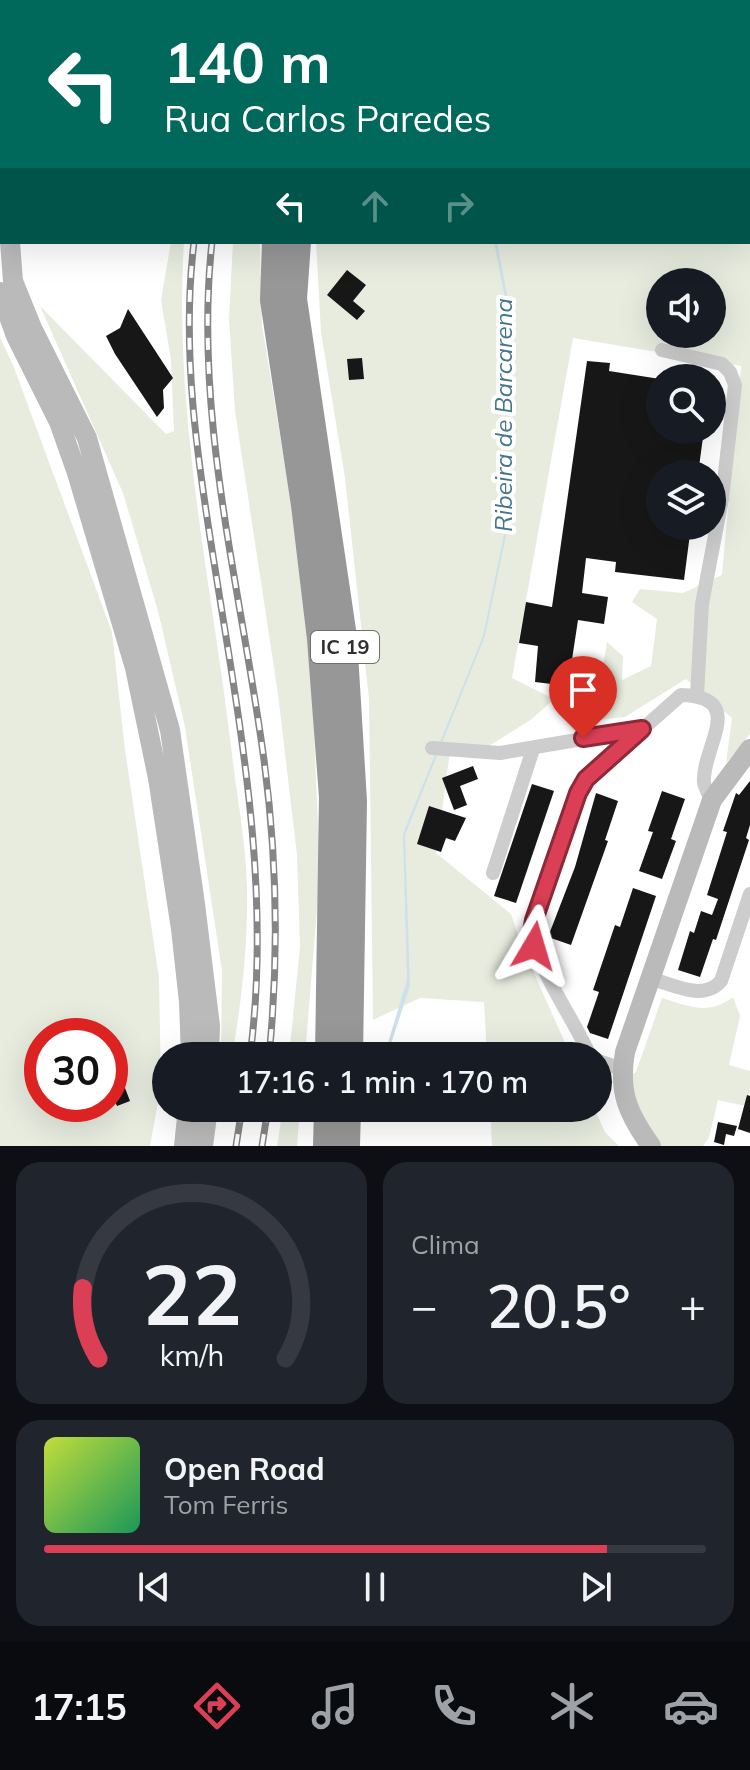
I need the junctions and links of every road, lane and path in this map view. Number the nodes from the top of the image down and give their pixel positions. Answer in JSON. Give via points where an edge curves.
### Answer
{"nodes":[{"id":1,"x":10,"y":244,"type":"edge"},
{"id":2,"x":275,"y":244,"type":"edge"},
{"id":3,"x":298,"y":244,"type":"edge"},
{"id":4,"x":0,"y":292,"type":"edge"},
{"id":5,"x":662,"y":350,"type":"dead end"},
{"id":6,"x":698,"y":691,"type":"junction"},
{"id":7,"x":642,"y":729,"type":"junction"},
{"id":8,"x":432,"y":748,"type":"dead end"},
{"id":9,"x":533,"y":749,"type":"junction"},
{"id":10,"x":750,"y":749,"type":"edge"},
{"id":11,"x":716,"y":794,"type":"junction"},
{"id":12,"x":493,"y":873,"type":"dead end"},
{"id":13,"x":750,"y":894,"type":"edge"},
{"id":14,"x":649,"y":978,"type":"junction"},
{"id":15,"x":190,"y":1042,"type":"edge"},
{"id":16,"x":209,"y":1042,"type":"edge"},
{"id":17,"x":328,"y":1042,"type":"edge"},
{"id":18,"x":350,"y":1042,"type":"edge"},
{"id":19,"x":583,"y":1042,"type":"edge"},
{"id":20,"x":612,"y":1066,"type":"edge"},
{"id":21,"x":622,"y":1069,"type":"junction"},
{"id":22,"x":187,"y":1122,"type":"edge"},
{"id":23,"x":206,"y":1122,"type":"edge"},
{"id":24,"x":184,"y":1146,"type":"edge"},
{"id":25,"x":203,"y":1146,"type":"edge"},
{"id":26,"x":651,"y":1146,"type":"edge"}],
"edges":[{"from":1,"to":16,"type":"main road","via":[[13,281],[87,438],[170,730]]},
{"from":2,"to":17,"type":"highway","number":"IC 19","via":[[273,300],[304,505],[332,797]]},
{"from":3,"to":18,"type":"highway","number":"IC 19","via":[[294,299],[344,637],[354,801]]},
{"from":4,"to":15,"type":"main road","via":[[59,422],[135,668],[181,929]]},
{"from":5,"to":6,"type":"street","via":[[722,364],[735,385],[722,499],[702,604]]},
{"from":6,"to":7,"type":"street","via":[[681,695]]},
{"from":6,"to":11,"type":"street","via":[[719,716],[704,785]]},
{"from":7,"to":9,"type":"street"},
{"from":7,"to":19,"type":"street","via":[[586,779],[578,793],[532,931],[534,946]]},
{"from":8,"to":9,"type":"street","via":[[500,753]]},
{"from":9,"to":12,"type":"street"},
{"from":10,"to":11,"type":"main road"},
{"from":11,"to":14,"type":"main road"},
{"from":13,"to":14,"type":"street","via":[[714,989],[695,991]]},
{"from":14,"to":21,"type":"main road"},
{"from":20,"to":21,"type":"street"},
{"from":21,"to":26,"type":"main road","via":[[631,1118]]},
{"from":22,"to":24,"type":"main road"},
{"from":23,"to":25,"type":"main road"}]}
